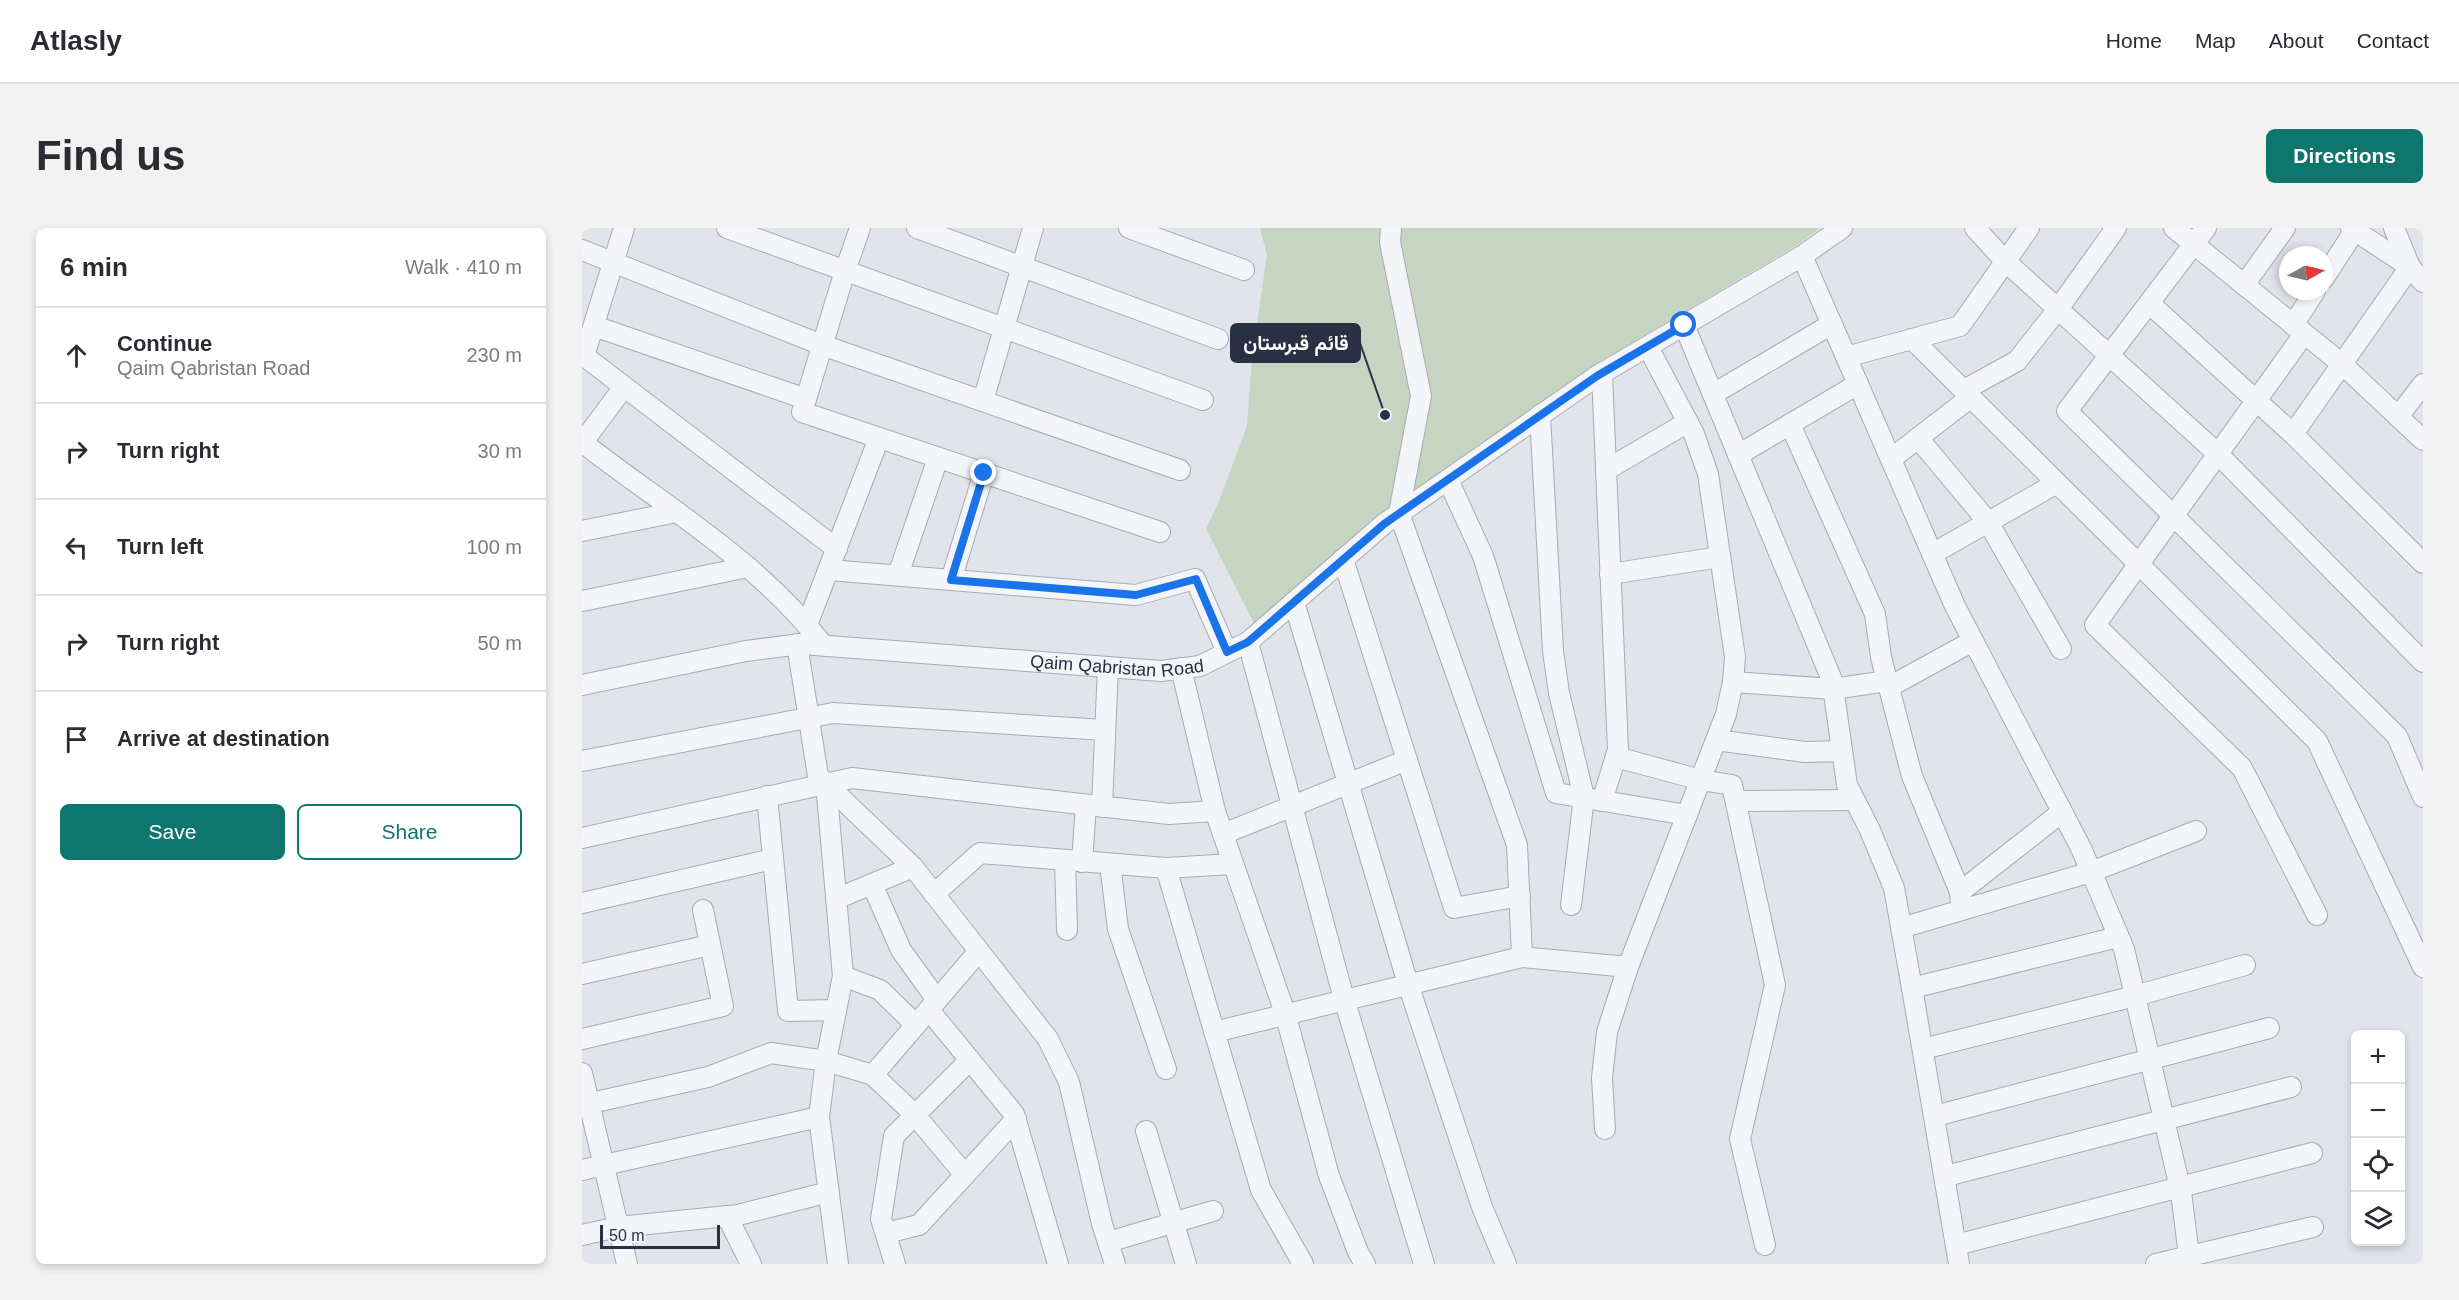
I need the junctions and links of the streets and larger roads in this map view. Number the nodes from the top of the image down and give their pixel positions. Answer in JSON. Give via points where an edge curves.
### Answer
{"nodes":[{"id":1,"x":624,"y":228,"type":"edge"},
{"id":2,"x":727,"y":228,"type":"edge"},
{"id":3,"x":860,"y":228,"type":"edge"},
{"id":4,"x":917,"y":228,"type":"edge"},
{"id":5,"x":1033,"y":228,"type":"edge"},
{"id":6,"x":1129,"y":228,"type":"edge"},
{"id":7,"x":1391,"y":228,"type":"edge"},
{"id":8,"x":1842,"y":228,"type":"edge"},
{"id":9,"x":1975,"y":228,"type":"edge"},
{"id":10,"x":2029,"y":228,"type":"edge"},
{"id":11,"x":2116,"y":228,"type":"edge"},
{"id":12,"x":2174,"y":228,"type":"edge"},
{"id":13,"x":2206,"y":228,"type":"edge"},
{"id":14,"x":2285,"y":228,"type":"edge"},
{"id":15,"x":2394,"y":228,"type":"edge"},
{"id":16,"x":2353,"y":229,"type":"edge"},
{"id":17,"x":2194,"y":244,"type":"junction"},
{"id":18,"x":582,"y":250,"type":"edge"},
{"id":19,"x":1802,"y":256,"type":"junction"},
{"id":20,"x":2005,"y":261,"type":"junction"},
{"id":21,"x":614,"y":263,"type":"junction"},
{"id":22,"x":2333,"y":263,"type":"edge"},
{"id":23,"x":1022,"y":267,"type":"junction"},
{"id":24,"x":2410,"y":267,"type":"junction"},
{"id":25,"x":1244,"y":270,"type":"dead end"},
{"id":26,"x":845,"y":271,"type":"junction"},
{"id":27,"x":2423,"y":282,"type":"edge"},
{"id":28,"x":2244,"y":285,"type":"junction"},
{"id":29,"x":2311,"y":300,"type":"edge"},
{"id":30,"x":2149,"y":303,"type":"junction"},
{"id":31,"x":2058,"y":309,"type":"junction"},
{"id":32,"x":1832,"y":324,"type":"junction"},
{"id":33,"x":1684,"y":325,"type":"junction"},
{"id":34,"x":594,"y":326,"type":"junction"},
{"id":35,"x":1004,"y":328,"type":"junction"},
{"id":36,"x":2299,"y":329,"type":"junction"},
{"id":37,"x":1218,"y":339,"type":"dead end"},
{"id":38,"x":1912,"y":339,"type":"junction"},
{"id":39,"x":822,"y":345,"type":"junction"},
{"id":40,"x":1648,"y":346,"type":"junction"},
{"id":41,"x":2109,"y":356,"type":"junction"},
{"id":42,"x":1846,"y":357,"type":"junction"},
{"id":43,"x":2342,"y":364,"type":"junction"},
{"id":44,"x":1602,"y":374,"type":"junction"},
{"id":45,"x":1858,"y":384,"type":"junction"},
{"id":46,"x":2423,"y":384,"type":"edge"},
{"id":47,"x":624,"y":387,"type":"junction"},
{"id":48,"x":1713,"y":394,"type":"junction"},
{"id":49,"x":1967,"y":394,"type":"junction"},
{"id":50,"x":806,"y":399,"type":"junction"},
{"id":51,"x":1203,"y":400,"type":"dead end"},
{"id":52,"x":983,"y":401,"type":"junction"},
{"id":53,"x":2256,"y":401,"type":"junction"},
{"id":54,"x":1540,"y":416,"type":"junction"},
{"id":55,"x":2398,"y":417,"type":"junction"},
{"id":56,"x":1688,"y":422,"type":"junction"},
{"id":57,"x":1790,"y":424,"type":"junction"},
{"id":58,"x":2293,"y":434,"type":"junction"},
{"id":59,"x":879,"y":438,"type":"junction"},
{"id":60,"x":1918,"y":438,"type":"junction"},
{"id":61,"x":2423,"y":440,"type":"edge"},
{"id":62,"x":586,"y":448,"type":"edge"},
{"id":63,"x":2217,"y":454,"type":"junction"},
{"id":64,"x":1738,"y":455,"type":"junction"},
{"id":65,"x":938,"y":458,"type":"junction"},
{"id":66,"x":1891,"y":459,"type":"junction"},
{"id":67,"x":1606,"y":470,"type":"junction"},
{"id":68,"x":1180,"y":471,"type":"dead end"},
{"id":69,"x":984,"y":473,"type":"junction"},
{"id":70,"x":1448,"y":480,"type":"junction"},
{"id":71,"x":2057,"y":483,"type":"junction"},
{"id":72,"x":677,"y":512,"type":"junction"},
{"id":73,"x":1400,"y":513,"type":"junction"},
{"id":74,"x":2174,"y":516,"type":"junction"},
{"id":75,"x":1988,"y":522,"type":"junction"},
{"id":76,"x":582,"y":531,"type":"edge"},
{"id":77,"x":1160,"y":532,"type":"dead end"},
{"id":78,"x":837,"y":549,"type":"junction"},
{"id":79,"x":1932,"y":554,"type":"junction"},
{"id":80,"x":1720,"y":557,"type":"junction"},
{"id":81,"x":1343,"y":560,"type":"junction"},
{"id":82,"x":2423,"y":563,"type":"edge"},
{"id":83,"x":2138,"y":565,"type":"junction"},
{"id":84,"x":748,"y":567,"type":"junction"},
{"id":85,"x":829,"y":570,"type":"junction"},
{"id":86,"x":1610,"y":574,"type":"junction"},
{"id":87,"x":898,"y":575,"type":"junction"},
{"id":88,"x":951,"y":580,"type":"junction"},
{"id":89,"x":582,"y":601,"type":"edge"},
{"id":90,"x":1294,"y":602,"type":"junction"},
{"id":91,"x":807,"y":625,"type":"junction"},
{"id":92,"x":1973,"y":641,"type":"junction"},
{"id":93,"x":1248,"y":642,"type":"junction"},
{"id":94,"x":797,"y":644,"type":"junction"},
{"id":95,"x":823,"y":645,"type":"junction"},
{"id":96,"x":2061,"y":649,"type":"dead end"},
{"id":97,"x":1227,"y":652,"type":"junction"},
{"id":98,"x":2423,"y":662,"type":"edge"},
{"id":99,"x":1108,"y":666,"type":"junction"},
{"id":100,"x":1181,"y":668,"type":"junction"},
{"id":101,"x":1733,"y":682,"type":"junction"},
{"id":102,"x":582,"y":684,"type":"edge"},
{"id":103,"x":1888,"y":684,"type":"junction"},
{"id":104,"x":1833,"y":689,"type":"junction"},
{"id":105,"x":809,"y":716,"type":"junction"},
{"id":106,"x":1105,"y":730,"type":"junction"},
{"id":107,"x":1716,"y":740,"type":"junction"},
{"id":108,"x":1842,"y":751,"type":"junction"},
{"id":109,"x":1616,"y":757,"type":"junction"},
{"id":110,"x":1407,"y":760,"type":"junction"},
{"id":111,"x":582,"y":761,"type":"edge"},
{"id":112,"x":1701,"y":780,"type":"junction"},
{"id":113,"x":826,"y":783,"type":"junction"},
{"id":114,"x":1348,"y":783,"type":"junction"},
{"id":115,"x":767,"y":796,"type":"junction"},
{"id":116,"x":2423,"y":797,"type":"edge"},
{"id":117,"x":1593,"y":799,"type":"junction"},
{"id":118,"x":1854,"y":800,"type":"junction"},
{"id":119,"x":1736,"y":801,"type":"junction"},
{"id":120,"x":1094,"y":806,"type":"junction"},
{"id":121,"x":1292,"y":806,"type":"junction"},
{"id":122,"x":1215,"y":811,"type":"junction"},
{"id":123,"x":2062,"y":812,"type":"junction"},
{"id":124,"x":1687,"y":815,"type":"junction"},
{"id":125,"x":2196,"y":831,"type":"dead end"},
{"id":126,"x":1223,"y":834,"type":"junction"},
{"id":127,"x":582,"y":838,"type":"edge"},
{"id":128,"x":773,"y":860,"type":"junction"},
{"id":129,"x":1073,"y":861,"type":"junction"},
{"id":130,"x":1110,"y":864,"type":"junction"},
{"id":131,"x":1233,"y":864,"type":"junction"},
{"id":132,"x":913,"y":867,"type":"junction"},
{"id":133,"x":1166,"y":868,"type":"junction"},
{"id":134,"x":2091,"y":872,"type":"junction"},
{"id":135,"x":872,"y":884,"type":"junction"},
{"id":136,"x":934,"y":894,"type":"junction"},
{"id":137,"x":1520,"y":896,"type":"junction"},
{"id":138,"x":836,"y":899,"type":"junction"},
{"id":139,"x":1961,"y":901,"type":"junction"},
{"id":140,"x":582,"y":903,"type":"edge"},
{"id":141,"x":1571,"y":905,"type":"dead end"},
{"id":142,"x":703,"y":910,"type":"dead end"},
{"id":143,"x":2317,"y":915,"type":"dead end"},
{"id":144,"x":1901,"y":928,"type":"junction"},
{"id":145,"x":1067,"y":930,"type":"dead end"},
{"id":146,"x":2118,"y":937,"type":"junction"},
{"id":147,"x":710,"y":945,"type":"junction"},
{"id":148,"x":979,"y":951,"type":"junction"},
{"id":149,"x":1522,"y":957,"type":"junction"},
{"id":150,"x":2246,"y":964,"type":"dead end"},
{"id":151,"x":1628,"y":967,"type":"junction"},
{"id":152,"x":2423,"y":967,"type":"edge"},
{"id":153,"x":582,"y":974,"type":"edge"},
{"id":154,"x":843,"y":976,"type":"junction"},
{"id":155,"x":1408,"y":984,"type":"junction"},
{"id":156,"x":1912,"y":988,"type":"junction"},
{"id":157,"x":2135,"y":996,"type":"junction"},
{"id":158,"x":1344,"y":999,"type":"junction"},
{"id":159,"x":836,"y":1010,"type":"junction"},
{"id":160,"x":927,"y":1011,"type":"junction"},
{"id":161,"x":1285,"y":1013,"type":"junction"},
{"id":162,"x":2269,"y":1028,"type":"dead end"},
{"id":163,"x":1214,"y":1032,"type":"junction"},
{"id":164,"x":582,"y":1039,"type":"edge"},
{"id":165,"x":1923,"y":1049,"type":"junction"},
{"id":166,"x":970,"y":1060,"type":"junction"},
{"id":167,"x":2150,"y":1060,"type":"junction"},
{"id":168,"x":826,"y":1061,"type":"junction"},
{"id":169,"x":1166,"y":1069,"type":"dead end"},
{"id":170,"x":582,"y":1073,"type":"edge"},
{"id":171,"x":873,"y":1075,"type":"junction"},
{"id":172,"x":2290,"y":1086,"type":"dead end"},
{"id":173,"x":586,"y":1104,"type":"edge"},
{"id":174,"x":915,"y":1115,"type":"junction"},
{"id":175,"x":1935,"y":1116,"type":"junction"},
{"id":176,"x":819,"y":1117,"type":"junction"},
{"id":177,"x":1016,"y":1119,"type":"junction"},
{"id":178,"x":2164,"y":1119,"type":"junction"},
{"id":179,"x":1605,"y":1129,"type":"dead end"},
{"id":180,"x":1146,"y":1131,"type":"dead end"},
{"id":181,"x":2312,"y":1153,"type":"dead end"},
{"id":182,"x":604,"y":1165,"type":"junction"},
{"id":183,"x":582,"y":1170,"type":"edge"},
{"id":184,"x":964,"y":1175,"type":"junction"},
{"id":185,"x":1946,"y":1176,"type":"junction"},
{"id":186,"x":2180,"y":1187,"type":"junction"},
{"id":187,"x":829,"y":1192,"type":"junction"},
{"id":188,"x":1213,"y":1211,"type":"dead end"},
{"id":189,"x":727,"y":1216,"type":"junction"},
{"id":190,"x":1174,"y":1223,"type":"junction"},
{"id":191,"x":618,"y":1227,"type":"junction"},
{"id":192,"x":2313,"y":1227,"type":"dead end"},
{"id":193,"x":886,"y":1233,"type":"junction"},
{"id":194,"x":582,"y":1235,"type":"edge"},
{"id":195,"x":1108,"y":1242,"type":"junction"},
{"id":196,"x":1765,"y":1245,"type":"dead end"},
{"id":197,"x":1958,"y":1254,"type":"edge"},
{"id":198,"x":2190,"y":1260,"type":"edge"},
{"id":199,"x":627,"y":1264,"type":"edge"},
{"id":200,"x":751,"y":1264,"type":"edge"},
{"id":201,"x":838,"y":1264,"type":"edge"},
{"id":202,"x":895,"y":1264,"type":"edge"},
{"id":203,"x":1058,"y":1264,"type":"edge"},
{"id":204,"x":1115,"y":1264,"type":"edge"},
{"id":205,"x":1186,"y":1264,"type":"edge"},
{"id":206,"x":1302,"y":1264,"type":"edge"},
{"id":207,"x":1365,"y":1264,"type":"edge"},
{"id":208,"x":1424,"y":1264,"type":"edge"},
{"id":209,"x":1506,"y":1264,"type":"edge"},
{"id":210,"x":2156,"y":1264,"type":"edge"}],
"edges":[{"from":1,"to":21,"type":"street"},
{"from":2,"to":26,"type":"street"},
{"from":3,"to":26,"type":"street"},
{"from":4,"to":23,"type":"street"},
{"from":5,"to":23,"type":"street"},
{"from":6,"to":25,"type":"street"},
{"from":7,"to":73,"type":"street","via":[[1390,242],[1421,396]]},
{"from":8,"to":19,"type":"street","name":"Qaim Qabristan Road"},
{"from":9,"to":20,"type":"street"},
{"from":10,"to":20,"type":"street"},
{"from":11,"to":31,"type":"street"},
{"from":12,"to":17,"type":"street"},
{"from":13,"to":17,"type":"street"},
{"from":14,"to":28,"type":"street"},
{"from":15,"to":24,"type":"street"},
{"from":16,"to":22,"type":"street"},
{"from":16,"to":24,"type":"street"},
{"from":17,"to":28,"type":"street"},
{"from":17,"to":30,"type":"street"},
{"from":18,"to":21,"type":"street"},
{"from":19,"to":32,"type":"street"},
{"from":19,"to":33,"type":"street","name":"Qaim Qabristan Road"},
{"from":20,"to":31,"type":"street"},
{"from":20,"to":38,"type":"street","via":[[1960,326]]},
{"from":21,"to":34,"type":"street"},
{"from":21,"to":39,"type":"street"},
{"from":23,"to":35,"type":"street"},
{"from":23,"to":37,"type":"street"},
{"from":24,"to":27,"type":"street"},
{"from":24,"to":43,"type":"street"},
{"from":26,"to":35,"type":"street"},
{"from":26,"to":39,"type":"street"},
{"from":28,"to":36,"type":"street"},
{"from":29,"to":36,"type":"street"},
{"from":30,"to":41,"type":"street"},
{"from":30,"to":53,"type":"street"},
{"from":31,"to":41,"type":"street"},
{"from":31,"to":49,"type":"street","via":[[2017,361]]},
{"from":32,"to":42,"type":"street"},
{"from":32,"to":48,"type":"street"},
{"from":33,"to":40,"type":"street","name":"Qaim Qabristan Road"},
{"from":33,"to":48,"type":"street"},
{"from":34,"to":47,"type":"street","via":[[584,356]]},
{"from":34,"to":50,"type":"street"},
{"from":35,"to":51,"type":"street"},
{"from":35,"to":52,"type":"street"},
{"from":36,"to":43,"type":"street"},
{"from":36,"to":53,"type":"street"},
{"from":38,"to":42,"type":"street"},
{"from":38,"to":49,"type":"street"},
{"from":39,"to":50,"type":"street"},
{"from":39,"to":52,"type":"street"},
{"from":40,"to":44,"type":"street","name":"Qaim Qabristan Road"},
{"from":40,"to":56,"type":"street"},
{"from":41,"to":63,"type":"street"},
{"from":41,"to":74,"type":"street","via":[[2067,411]]},
{"from":42,"to":45,"type":"street"},
{"from":43,"to":55,"type":"street"},
{"from":43,"to":58,"type":"street"},
{"from":44,"to":54,"type":"street","name":"Qaim Qabristan Road"},
{"from":44,"to":67,"type":"street"},
{"from":45,"to":57,"type":"street"},
{"from":45,"to":66,"type":"street"},
{"from":46,"to":55,"type":"street"},
{"from":47,"to":62,"type":"street"},
{"from":47,"to":78,"type":"street"},
{"from":48,"to":64,"type":"street"},
{"from":49,"to":60,"type":"street"},
{"from":49,"to":71,"type":"street"},
{"from":50,"to":59,"type":"street","via":[[802,412]]},
{"from":52,"to":68,"type":"street"},
{"from":53,"to":58,"type":"street"},
{"from":53,"to":63,"type":"street"},
{"from":54,"to":70,"type":"street","name":"Qaim Qabristan Road"},
{"from":54,"to":117,"type":"street","via":[[1553,651],[1559,693]]},
{"from":55,"to":61,"type":"street"},
{"from":56,"to":67,"type":"street"},
{"from":56,"to":80,"type":"street","via":[[1708,474]]},
{"from":57,"to":64,"type":"street"},
{"from":57,"to":103,"type":"street","via":[[1875,615]]},
{"from":58,"to":82,"type":"street"},
{"from":59,"to":65,"type":"street"},
{"from":59,"to":78,"type":"street"},
{"from":60,"to":66,"type":"street"},
{"from":60,"to":75,"type":"street"},
{"from":62,"to":72,"type":"street"},
{"from":63,"to":74,"type":"street"},
{"from":63,"to":98,"type":"street"},
{"from":64,"to":104,"type":"street"},
{"from":65,"to":69,"type":"street"},
{"from":65,"to":87,"type":"street"},
{"from":66,"to":79,"type":"street"},
{"from":67,"to":86,"type":"street"},
{"from":69,"to":77,"type":"street"},
{"from":69,"to":88,"type":"street"},
{"from":70,"to":73,"type":"street","name":"Qaim Qabristan Road"},
{"from":70,"to":117,"type":"street","via":[[1483,556],[1556,793]]},
{"from":71,"to":75,"type":"street"},
{"from":71,"to":83,"type":"street"},
{"from":72,"to":76,"type":"street"},
{"from":72,"to":84,"type":"street"},
{"from":73,"to":81,"type":"street","name":"Qaim Qabristan Road"},
{"from":73,"to":137,"type":"street","via":[[1517,845]]},
{"from":74,"to":83,"type":"street"},
{"from":74,"to":116,"type":"street","via":[[2397,736]]},
{"from":75,"to":79,"type":"street"},
{"from":75,"to":96,"type":"street"},
{"from":78,"to":85,"type":"street"},
{"from":79,"to":92,"type":"street"},
{"from":80,"to":86,"type":"street"},
{"from":80,"to":101,"type":"street","via":[[1735,657]]},
{"from":81,"to":90,"type":"street","name":"Qaim Qabristan Road"},
{"from":81,"to":110,"type":"street"},
{"from":83,"to":143,"type":"street","via":[[2095,625],[2242,768]]},
{"from":83,"to":152,"type":"street","via":[[2317,741]]},
{"from":84,"to":89,"type":"street"},
{"from":84,"to":91,"type":"street"},
{"from":85,"to":87,"type":"street"},
{"from":85,"to":91,"type":"street"},
{"from":86,"to":109,"type":"street"},
{"from":87,"to":88,"type":"street"},
{"from":88,"to":97,"type":"street","via":[[1136,595],[1196,579]]},
{"from":90,"to":93,"type":"street","name":"Qaim Qabristan Road"},
{"from":90,"to":114,"type":"street"},
{"from":91,"to":95,"type":"street"},
{"from":92,"to":103,"type":"street"},
{"from":92,"to":123,"type":"street"},
{"from":93,"to":97,"type":"street","name":"Qaim Qabristan Road"},
{"from":93,"to":121,"type":"street"},
{"from":94,"to":95,"type":"street","name":"Qaim Qabristan Road"},
{"from":94,"to":102,"type":"street","name":"Qaim Qabristan Road"},
{"from":94,"to":105,"type":"street"},
{"from":95,"to":99,"type":"street","name":"Qaim Qabristan Road"},
{"from":97,"to":100,"type":"street","name":"Qaim Qabristan Road","via":[[1200,666]]},
{"from":99,"to":100,"type":"street","name":"Qaim Qabristan Road"},
{"from":99,"to":106,"type":"street"},
{"from":100,"to":122,"type":"street"},
{"from":101,"to":104,"type":"street"},
{"from":101,"to":107,"type":"street"},
{"from":103,"to":104,"type":"street"},
{"from":103,"to":139,"type":"street","via":[[1912,776]]},
{"from":104,"to":108,"type":"street"},
{"from":105,"to":106,"type":"street","via":[[833,713]]},
{"from":105,"to":111,"type":"street"},
{"from":105,"to":113,"type":"street","via":[[818,776]]},
{"from":106,"to":120,"type":"street"},
{"from":107,"to":108,"type":"street","via":[[1805,752]]},
{"from":107,"to":112,"type":"street"},
{"from":108,"to":118,"type":"street","via":[[1847,785]]},
{"from":109,"to":112,"type":"street"},
{"from":109,"to":117,"type":"street"},
{"from":110,"to":114,"type":"street"},
{"from":110,"to":137,"type":"street","via":[[1454,908]]},
{"from":112,"to":119,"type":"street","via":[[1732,784]]},
{"from":112,"to":124,"type":"street"},
{"from":113,"to":115,"type":"street"},
{"from":113,"to":120,"type":"street","via":[[852,778]]},
{"from":113,"to":132,"type":"street"},
{"from":113,"to":138,"type":"street"},
{"from":114,"to":121,"type":"street"},
{"from":114,"to":155,"type":"street"},
{"from":115,"to":127,"type":"street"},
{"from":115,"to":128,"type":"street"},
{"from":117,"to":124,"type":"street"},
{"from":117,"to":141,"type":"street"},
{"from":118,"to":119,"type":"street"},
{"from":118,"to":144,"type":"street","via":[[1894,888]]},
{"from":119,"to":196,"type":"street","via":[[1775,985],[1740,1139]]},
{"from":120,"to":122,"type":"street","via":[[1169,814]]},
{"from":120,"to":129,"type":"street"},
{"from":121,"to":126,"type":"street"},
{"from":121,"to":158,"type":"street"},
{"from":122,"to":126,"type":"street"},
{"from":123,"to":134,"type":"street"},
{"from":123,"to":139,"type":"street"},
{"from":124,"to":151,"type":"street"},
{"from":125,"to":134,"type":"street"},
{"from":126,"to":131,"type":"street"},
{"from":128,"to":140,"type":"street"},
{"from":128,"to":159,"type":"street","via":[[788,1011]]},
{"from":129,"to":130,"type":"street"},
{"from":129,"to":136,"type":"street","via":[[980,853]]},
{"from":129,"to":145,"type":"street"},
{"from":130,"to":133,"type":"street"},
{"from":130,"to":169,"type":"street","via":[[1118,928]]},
{"from":131,"to":133,"type":"street"},
{"from":131,"to":161,"type":"street"},
{"from":132,"to":135,"type":"street"},
{"from":132,"to":136,"type":"street"},
{"from":133,"to":163,"type":"street"},
{"from":134,"to":139,"type":"street"},
{"from":134,"to":146,"type":"street"},
{"from":135,"to":138,"type":"street"},
{"from":135,"to":160,"type":"street"},
{"from":136,"to":148,"type":"street"},
{"from":137,"to":149,"type":"street"},
{"from":138,"to":154,"type":"street"},
{"from":139,"to":144,"type":"street"},
{"from":142,"to":147,"type":"street"},
{"from":144,"to":156,"type":"street"},
{"from":146,"to":156,"type":"street"},
{"from":146,"to":157,"type":"street"},
{"from":147,"to":153,"type":"street"},
{"from":147,"to":164,"type":"street","via":[[723,1006]]},
{"from":148,"to":160,"type":"street"},
{"from":148,"to":195,"type":"street","via":[[1048,1039],[1069,1082]]},
{"from":149,"to":151,"type":"street"},
{"from":149,"to":155,"type":"street"},
{"from":150,"to":157,"type":"street"},
{"from":151,"to":179,"type":"street","via":[[1607,1032],[1602,1078]]},
{"from":154,"to":159,"type":"street"},
{"from":154,"to":160,"type":"street"},
{"from":155,"to":158,"type":"street"},
{"from":155,"to":209,"type":"street","via":[[1482,1207]]},
{"from":156,"to":165,"type":"street"},
{"from":157,"to":165,"type":"street"},
{"from":157,"to":167,"type":"street"},
{"from":158,"to":161,"type":"street"},
{"from":158,"to":208,"type":"street"},
{"from":159,"to":168,"type":"street"},
{"from":160,"to":166,"type":"street"},
{"from":160,"to":171,"type":"street"},
{"from":161,"to":163,"type":"street"},
{"from":161,"to":207,"type":"street","via":[[1329,1176]]},
{"from":162,"to":167,"type":"street"},
{"from":163,"to":206,"type":"street","via":[[1261,1190]]},
{"from":165,"to":175,"type":"street"},
{"from":166,"to":174,"type":"street"},
{"from":166,"to":177,"type":"street"},
{"from":167,"to":175,"type":"street"},
{"from":167,"to":178,"type":"street"},
{"from":168,"to":171,"type":"street"},
{"from":168,"to":173,"type":"street","via":[[771,1053],[708,1077]]},
{"from":168,"to":176,"type":"street"},
{"from":170,"to":173,"type":"street"},
{"from":171,"to":174,"type":"street"},
{"from":172,"to":178,"type":"street"},
{"from":173,"to":182,"type":"street"},
{"from":174,"to":184,"type":"street"},
{"from":174,"to":193,"type":"street","via":[[894,1136],[881,1219]]},
{"from":175,"to":185,"type":"street"},
{"from":176,"to":182,"type":"street"},
{"from":176,"to":187,"type":"street"},
{"from":177,"to":184,"type":"street"},
{"from":177,"to":203,"type":"street"},
{"from":178,"to":185,"type":"street"},
{"from":178,"to":186,"type":"street"},
{"from":180,"to":190,"type":"street"},
{"from":181,"to":186,"type":"street"},
{"from":182,"to":183,"type":"street"},
{"from":182,"to":191,"type":"street"},
{"from":184,"to":193,"type":"street","via":[[919,1225]]},
{"from":185,"to":197,"type":"street"},
{"from":186,"to":197,"type":"street"},
{"from":186,"to":198,"type":"street"},
{"from":187,"to":189,"type":"street"},
{"from":187,"to":201,"type":"street"},
{"from":188,"to":190,"type":"street"},
{"from":189,"to":191,"type":"street"},
{"from":189,"to":200,"type":"street"},
{"from":190,"to":195,"type":"street"},
{"from":190,"to":205,"type":"street"},
{"from":191,"to":194,"type":"street"},
{"from":191,"to":199,"type":"street"},
{"from":192,"to":198,"type":"street"},
{"from":193,"to":202,"type":"street"},
{"from":195,"to":204,"type":"street"},
{"from":198,"to":210,"type":"street"}]}
